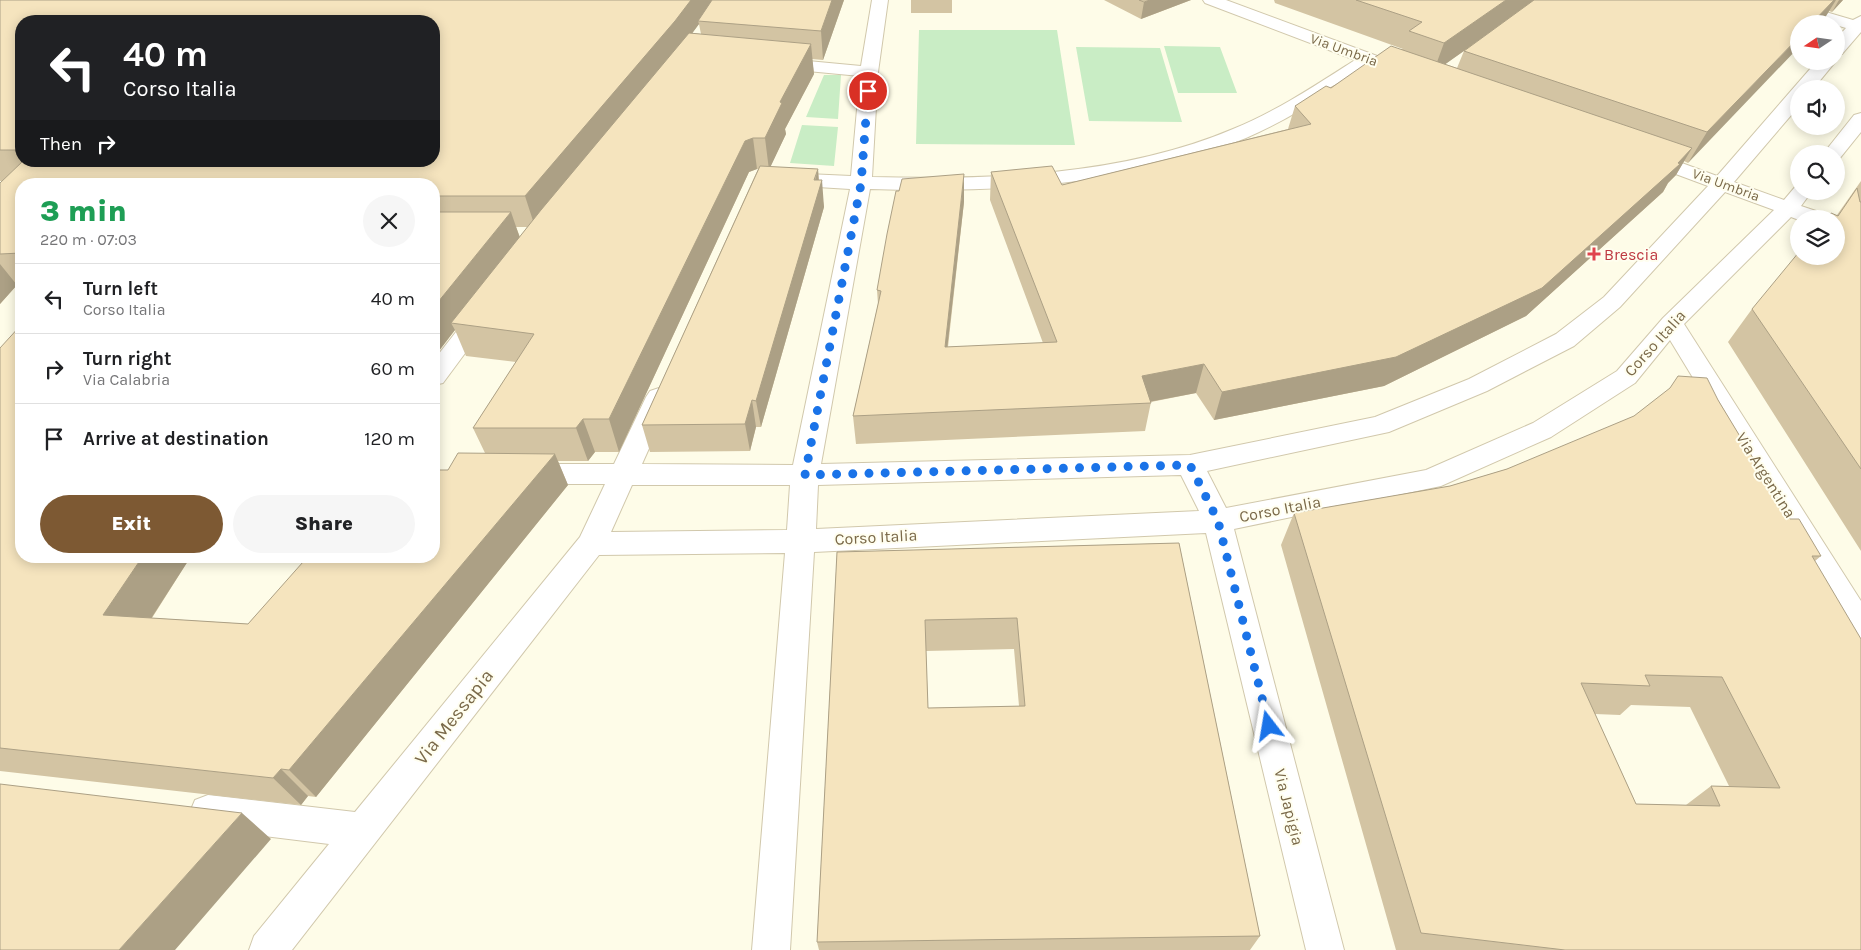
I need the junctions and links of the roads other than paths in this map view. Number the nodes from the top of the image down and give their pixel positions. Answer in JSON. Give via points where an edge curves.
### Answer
{"nodes":[{"id":1,"x":880,"y":0,"type":"edge"},
{"id":2,"x":1767,"y":0,"type":"edge"},
{"id":3,"x":1222,"y":2,"type":"edge"},
{"id":4,"x":1860,"y":25,"type":"edge"},
{"id":5,"x":1845,"y":41,"type":"edge"},
{"id":6,"x":1369,"y":60,"type":"junction"},
{"id":7,"x":755,"y":61,"type":"edge"},
{"id":8,"x":1397,"y":69,"type":"edge"},
{"id":9,"x":1819,"y":70,"type":"edge"},
{"id":10,"x":869,"y":72,"type":"junction"},
{"id":11,"x":1811,"y":80,"type":"edge"},
{"id":12,"x":1790,"y":104,"type":"edge"},
{"id":13,"x":1861,"y":120,"type":"edge"},
{"id":14,"x":1840,"y":145,"type":"edge"},
{"id":15,"x":1629,"y":150,"type":"edge"},
{"id":16,"x":767,"y":178,"type":"edge"},
{"id":17,"x":1722,"y":183,"type":"junction"},
{"id":18,"x":861,"y":184,"type":"junction"},
{"id":19,"x":1790,"y":199,"type":"edge"},
{"id":20,"x":1795,"y":200,"type":"edge"},
{"id":21,"x":1807,"y":210,"type":"edge"},
{"id":22,"x":494,"y":299,"type":"edge"},
{"id":23,"x":1671,"y":323,"type":"junction"},
{"id":24,"x":440,"y":369,"type":"edge"},
{"id":25,"x":669,"y":376,"type":"edge"},
{"id":26,"x":1190,"y":465,"type":"junction"},
{"id":27,"x":500,"y":473,"type":"edge"},
{"id":28,"x":624,"y":475,"type":"junction"},
{"id":29,"x":805,"y":475,"type":"junction"},
{"id":30,"x":1218,"y":521,"type":"junction"},
{"id":31,"x":800,"y":540,"type":"junction"},
{"id":32,"x":590,"y":544,"type":"junction"},
{"id":33,"x":1861,"y":627,"type":"edge"},
{"id":34,"x":177,"y":809,"type":"edge"},
{"id":35,"x":364,"y":830,"type":"junction"},
{"id":36,"x":268,"y":950,"type":"edge"},
{"id":37,"x":771,"y":950,"type":"edge"},
{"id":38,"x":1325,"y":950,"type":"edge"}],
"edges":[{"from":1,"to":10,"type":"street"},
{"from":2,"to":4,"type":"street"},
{"from":3,"to":6,"type":"street","name":"Via Umbria"},
{"from":4,"to":5,"type":"street"},
{"from":6,"to":8,"type":"street","name":"Via Umbria"},
{"from":6,"to":18,"type":"street","via":[[1278,115],[1238,134],[1179,154],[1111,169],[1039,178]]},
{"from":7,"to":10,"type":"street"},
{"from":9,"to":11,"type":"street"},
{"from":10,"to":18,"type":"street"},
{"from":12,"to":17,"type":"street"},
{"from":13,"to":14,"type":"street"},
{"from":15,"to":17,"type":"street","name":"Via Umbria"},
{"from":16,"to":18,"type":"street"},
{"from":17,"to":19,"type":"street","name":"Via Umbria"},
{"from":17,"to":26,"type":"street","via":[[1612,302],[1565,340],[1478,385],[1380,425]]},
{"from":18,"to":29,"type":"street"},
{"from":20,"to":21,"type":"street","name":"Via Umbria"},
{"from":20,"to":23,"type":"street","name":"Corso Italia"},
{"from":22,"to":24,"type":"street"},
{"from":23,"to":30,"type":"street","name":"Corso Italia","via":[[1626,378],[1542,430],[1430,479]]},
{"from":23,"to":33,"type":"street","name":"Via Argentina"},
{"from":25,"to":28,"type":"street","name":"Via Messapia"},
{"from":26,"to":29,"type":"street"},
{"from":26,"to":30,"type":"street","name":"Via Japigia"},
{"from":27,"to":28,"type":"street"},
{"from":28,"to":29,"type":"street"},
{"from":28,"to":32,"type":"street","name":"Via Messapia"},
{"from":29,"to":31,"type":"street"},
{"from":30,"to":31,"type":"street","name":"Corso Italia"},
{"from":30,"to":38,"type":"street","name":"Via Japigia"},
{"from":31,"to":32,"type":"street","name":"Corso Italia"},
{"from":31,"to":37,"type":"street"},
{"from":32,"to":35,"type":"street","name":"Via Messapia"},
{"from":34,"to":35,"type":"street"},
{"from":35,"to":36,"type":"street","name":"Via Messapia"}]}
